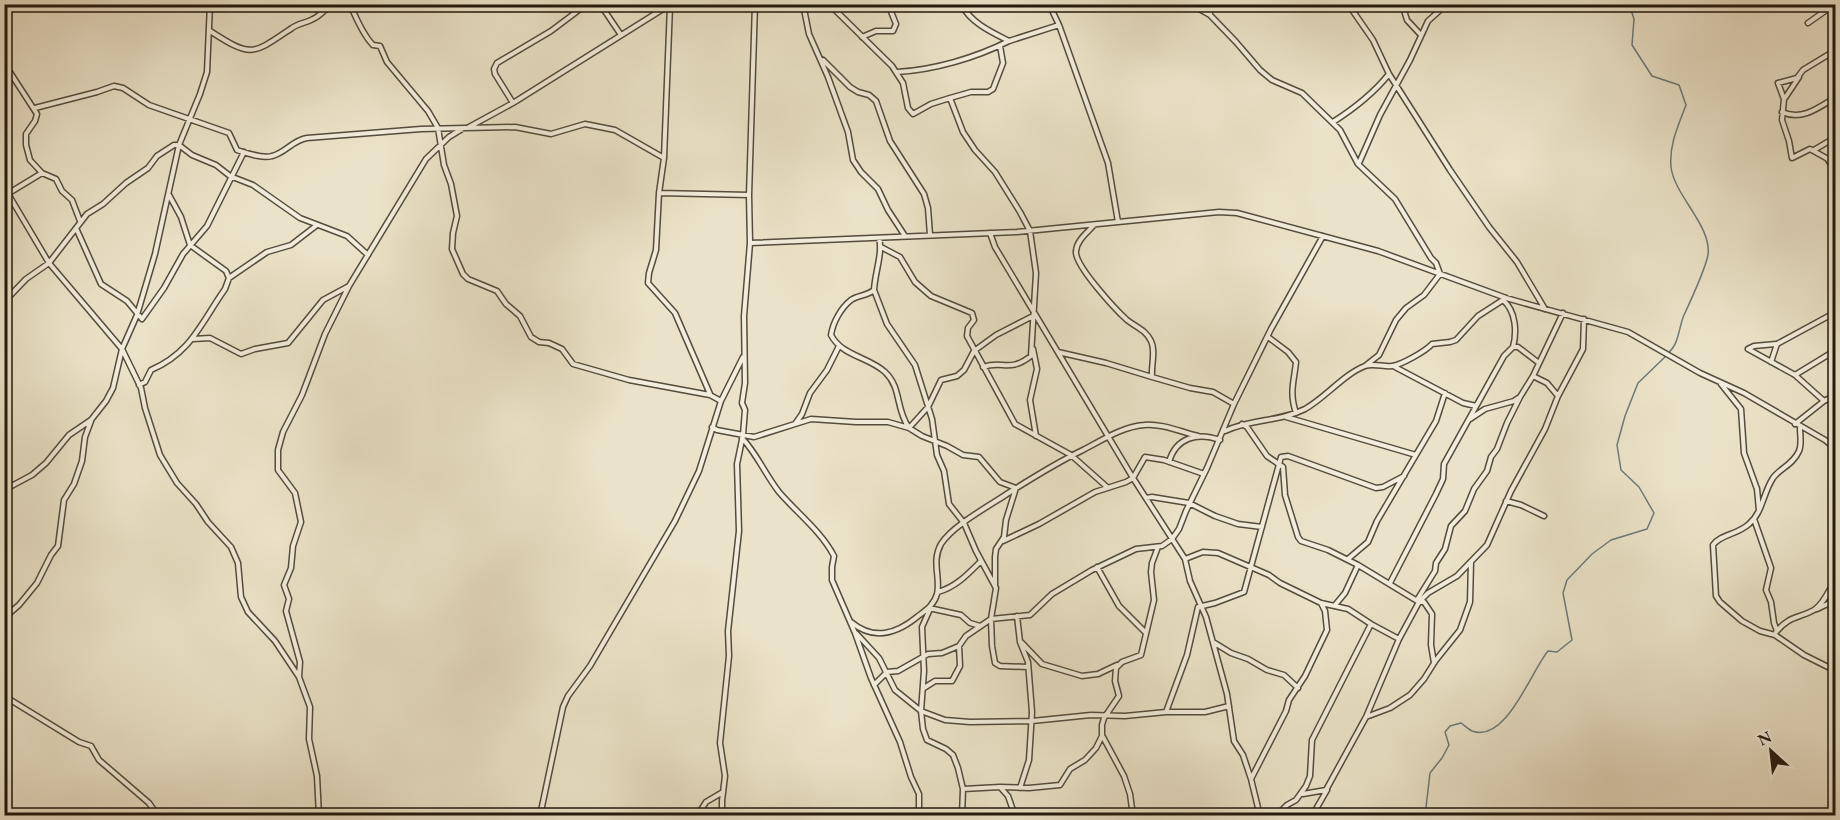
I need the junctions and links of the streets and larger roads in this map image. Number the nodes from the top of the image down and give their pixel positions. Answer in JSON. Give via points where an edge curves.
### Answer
{"nodes":[{"id":1,"x":210,"y":4,"type":"edge"},
{"id":2,"x":331,"y":4,"type":"edge"},
{"id":3,"x":350,"y":4,"type":"edge"},
{"id":4,"x":587,"y":4,"type":"edge"},
{"id":5,"x":600,"y":4,"type":"edge"},
{"id":6,"x":755,"y":4,"type":"edge"},
{"id":7,"x":802,"y":4,"type":"edge"},
{"id":8,"x":829,"y":4,"type":"edge"},
{"id":9,"x":888,"y":4,"type":"edge"},
{"id":10,"x":961,"y":4,"type":"edge"},
{"id":11,"x":1049,"y":4,"type":"edge"},
{"id":12,"x":1190,"y":4,"type":"edge"},
{"id":13,"x":1210,"y":4,"type":"edge"},
{"id":14,"x":1348,"y":4,"type":"edge"},
{"id":15,"x":1402,"y":4,"type":"edge"},
{"id":16,"x":1447,"y":4,"type":"edge"},
{"id":17,"x":1835,"y":4,"type":"edge"},
{"id":18,"x":671,"y":5,"type":"edge"},
{"id":19,"x":1209,"y":15,"type":"junction"},
{"id":20,"x":1808,"y":23,"type":"dead end"},
{"id":21,"x":1059,"y":25,"type":"junction"},
{"id":22,"x":210,"y":31,"type":"junction"},
{"id":23,"x":1420,"y":34,"type":"junction"},
{"id":24,"x":621,"y":35,"type":"junction"},
{"id":25,"x":862,"y":37,"type":"junction"},
{"id":26,"x":1009,"y":41,"type":"junction"},
{"id":27,"x":1000,"y":46,"type":"junction"},
{"id":28,"x":1836,"y":50,"type":"edge"},
{"id":29,"x":820,"y":58,"type":"junction"},
{"id":30,"x":4,"y":63,"type":"edge"},
{"id":31,"x":1803,"y":70,"type":"junction"},
{"id":32,"x":897,"y":72,"type":"junction"},
{"id":33,"x":1389,"y":74,"type":"junction"},
{"id":34,"x":1396,"y":85,"type":"junction"},
{"id":35,"x":1836,"y":97,"type":"edge"},
{"id":36,"x":950,"y":98,"type":"junction"},
{"id":37,"x":1784,"y":99,"type":"junction"},
{"id":38,"x":513,"y":103,"type":"junction"},
{"id":39,"x":35,"y":108,"type":"junction"},
{"id":40,"x":1782,"y":112,"type":"junction"},
{"id":41,"x":191,"y":119,"type":"junction"},
{"id":42,"x":1333,"y":122,"type":"junction"},
{"id":43,"x":438,"y":128,"type":"junction"},
{"id":44,"x":466,"y":128,"type":"junction"},
{"id":45,"x":1836,"y":137,"type":"edge"},
{"id":46,"x":441,"y":144,"type":"junction"},
{"id":47,"x":179,"y":145,"type":"junction"},
{"id":48,"x":1814,"y":150,"type":"junction"},
{"id":49,"x":244,"y":152,"type":"junction"},
{"id":50,"x":664,"y":158,"type":"junction"},
{"id":51,"x":1828,"y":159,"type":"junction"},
{"id":52,"x":1836,"y":161,"type":"edge"},
{"id":53,"x":1358,"y":164,"type":"junction"},
{"id":54,"x":1836,"y":172,"type":"edge"},
{"id":55,"x":42,"y":173,"type":"junction"},
{"id":56,"x":230,"y":176,"type":"junction"},
{"id":57,"x":4,"y":187,"type":"edge"},
{"id":58,"x":9,"y":193,"type":"junction"},
{"id":59,"x":659,"y":193,"type":"junction"},
{"id":60,"x":169,"y":195,"type":"junction"},
{"id":61,"x":749,"y":195,"type":"junction"},
{"id":62,"x":80,"y":222,"type":"junction"},
{"id":63,"x":1118,"y":222,"type":"junction"},
{"id":64,"x":318,"y":225,"type":"junction"},
{"id":65,"x":1094,"y":225,"type":"junction"},
{"id":66,"x":76,"y":228,"type":"junction"},
{"id":67,"x":1030,"y":231,"type":"junction"},
{"id":68,"x":990,"y":233,"type":"junction"},
{"id":69,"x":930,"y":235,"type":"junction"},
{"id":70,"x":905,"y":236,"type":"junction"},
{"id":71,"x":1323,"y":236,"type":"junction"},
{"id":72,"x":879,"y":238,"type":"junction"},
{"id":73,"x":750,"y":243,"type":"junction"},
{"id":74,"x":190,"y":245,"type":"junction"},
{"id":75,"x":882,"y":247,"type":"junction"},
{"id":76,"x":368,"y":255,"type":"junction"},
{"id":77,"x":49,"y":263,"type":"junction"},
{"id":78,"x":1440,"y":274,"type":"junction"},
{"id":79,"x":229,"y":278,"type":"junction"},
{"id":80,"x":349,"y":286,"type":"junction"},
{"id":81,"x":874,"y":290,"type":"junction"},
{"id":82,"x":1505,"y":299,"type":"junction"},
{"id":83,"x":4,"y":302,"type":"edge"},
{"id":84,"x":1545,"y":309,"type":"junction"},
{"id":85,"x":1836,"y":312,"type":"edge"},
{"id":86,"x":1033,"y":313,"type":"junction"},
{"id":87,"x":1563,"y":313,"type":"junction"},
{"id":88,"x":137,"y":315,"type":"junction"},
{"id":89,"x":1584,"y":319,"type":"junction"},
{"id":90,"x":1268,"y":337,"type":"junction"},
{"id":91,"x":193,"y":339,"type":"junction"},
{"id":92,"x":1777,"y":344,"type":"junction"},
{"id":93,"x":839,"y":346,"type":"junction"},
{"id":94,"x":1513,"y":348,"type":"junction"},
{"id":95,"x":122,"y":349,"type":"junction"},
{"id":96,"x":1032,"y":349,"type":"junction"},
{"id":97,"x":1836,"y":350,"type":"edge"},
{"id":98,"x":974,"y":351,"type":"junction"},
{"id":99,"x":1058,"y":352,"type":"junction"},
{"id":100,"x":743,"y":356,"type":"junction"},
{"id":101,"x":1771,"y":362,"type":"junction"},
{"id":102,"x":1539,"y":363,"type":"junction"},
{"id":103,"x":1365,"y":366,"type":"junction"},
{"id":104,"x":1395,"y":366,"type":"junction"},
{"id":105,"x":983,"y":367,"type":"junction"},
{"id":106,"x":1795,"y":375,"type":"junction"},
{"id":107,"x":1533,"y":376,"type":"junction"},
{"id":108,"x":1152,"y":377,"type":"junction"},
{"id":109,"x":1718,"y":381,"type":"junction"},
{"id":110,"x":139,"y":385,"type":"junction"},
{"id":111,"x":1445,"y":393,"type":"junction"},
{"id":112,"x":710,"y":395,"type":"junction"},
{"id":113,"x":1836,"y":395,"type":"edge"},
{"id":114,"x":1558,"y":396,"type":"junction"},
{"id":115,"x":1520,"y":397,"type":"junction"},
{"id":116,"x":721,"y":401,"type":"junction"},
{"id":117,"x":1824,"y":401,"type":"junction"},
{"id":118,"x":1234,"y":404,"type":"junction"},
{"id":119,"x":1476,"y":406,"type":"junction"},
{"id":120,"x":928,"y":407,"type":"junction"},
{"id":121,"x":1296,"y":413,"type":"junction"},
{"id":122,"x":1285,"y":416,"type":"junction"},
{"id":123,"x":1469,"y":419,"type":"junction"},
{"id":124,"x":91,"y":420,"type":"junction"},
{"id":125,"x":795,"y":424,"type":"junction"},
{"id":126,"x":1242,"y":424,"type":"junction"},
{"id":127,"x":1798,"y":426,"type":"junction"},
{"id":128,"x":712,"y":427,"type":"junction"},
{"id":129,"x":909,"y":428,"type":"junction"},
{"id":130,"x":1224,"y":431,"type":"junction"},
{"id":131,"x":742,"y":436,"type":"junction"},
{"id":132,"x":1036,"y":436,"type":"junction"},
{"id":133,"x":1109,"y":436,"type":"junction"},
{"id":134,"x":1198,"y":436,"type":"junction"},
{"id":135,"x":1220,"y":440,"type":"junction"},
{"id":136,"x":934,"y":443,"type":"junction"},
{"id":137,"x":1831,"y":445,"type":"junction"},
{"id":138,"x":1836,"y":449,"type":"edge"},
{"id":139,"x":1071,"y":455,"type":"junction"},
{"id":140,"x":1416,"y":455,"type":"junction"},
{"id":141,"x":1836,"y":458,"type":"edge"},
{"id":142,"x":1169,"y":462,"type":"junction"},
{"id":143,"x":1279,"y":464,"type":"junction"},
{"id":144,"x":1204,"y":474,"type":"junction"},
{"id":145,"x":1404,"y":476,"type":"junction"},
{"id":146,"x":1133,"y":478,"type":"junction"},
{"id":147,"x":1107,"y":487,"type":"junction"},
{"id":148,"x":1016,"y":488,"type":"junction"},
{"id":149,"x":4,"y":490,"type":"edge"},
{"id":150,"x":1146,"y":498,"type":"junction"},
{"id":151,"x":1506,"y":501,"type":"junction"},
{"id":152,"x":1189,"y":503,"type":"junction"},
{"id":153,"x":1760,"y":511,"type":"junction"},
{"id":154,"x":1544,"y":516,"type":"dead end"},
{"id":155,"x":1754,"y":519,"type":"junction"},
{"id":156,"x":964,"y":523,"type":"junction"},
{"id":157,"x":1262,"y":526,"type":"junction"},
{"id":158,"x":1172,"y":539,"type":"junction"},
{"id":159,"x":1002,"y":541,"type":"junction"},
{"id":160,"x":1158,"y":547,"type":"junction"},
{"id":161,"x":1185,"y":559,"type":"junction"},
{"id":162,"x":1348,"y":559,"type":"junction"},
{"id":163,"x":981,"y":561,"type":"junction"},
{"id":164,"x":1471,"y":562,"type":"junction"},
{"id":165,"x":1358,"y":565,"type":"junction"},
{"id":166,"x":1097,"y":567,"type":"junction"},
{"id":167,"x":1250,"y":567,"type":"junction"},
{"id":168,"x":1836,"y":578,"type":"edge"},
{"id":169,"x":1390,"y":584,"type":"junction"},
{"id":170,"x":996,"y":588,"type":"junction"},
{"id":171,"x":938,"y":592,"type":"junction"},
{"id":172,"x":1836,"y":600,"type":"edge"},
{"id":173,"x":1418,"y":601,"type":"junction"},
{"id":174,"x":1321,"y":603,"type":"junction"},
{"id":175,"x":1202,"y":606,"type":"junction"},
{"id":176,"x":1335,"y":606,"type":"junction"},
{"id":177,"x":929,"y":609,"type":"junction"},
{"id":178,"x":1816,"y":609,"type":"junction"},
{"id":179,"x":1017,"y":616,"type":"junction"},
{"id":180,"x":4,"y":618,"type":"edge"},
{"id":181,"x":991,"y":619,"type":"junction"},
{"id":182,"x":851,"y":622,"type":"junction"},
{"id":183,"x":1371,"y":624,"type":"junction"},
{"id":184,"x":981,"y":627,"type":"junction"},
{"id":185,"x":855,"y":633,"type":"junction"},
{"id":186,"x":1776,"y":633,"type":"junction"},
{"id":187,"x":1146,"y":634,"type":"junction"},
{"id":188,"x":1399,"y":639,"type":"junction"},
{"id":189,"x":1212,"y":641,"type":"junction"},
{"id":190,"x":1020,"y":642,"type":"junction"},
{"id":191,"x":958,"y":646,"type":"junction"},
{"id":192,"x":922,"y":656,"type":"junction"},
{"id":193,"x":1434,"y":663,"type":"junction"},
{"id":194,"x":1118,"y":664,"type":"junction"},
{"id":195,"x":1028,"y":667,"type":"junction"},
{"id":196,"x":1836,"y":669,"type":"edge"},
{"id":197,"x":887,"y":672,"type":"junction"},
{"id":198,"x":299,"y":677,"type":"junction"},
{"id":199,"x":874,"y":685,"type":"junction"},
{"id":200,"x":923,"y":688,"type":"junction"},
{"id":201,"x":1298,"y":688,"type":"junction"},
{"id":202,"x":4,"y":696,"type":"edge"},
{"id":203,"x":1229,"y":706,"type":"junction"},
{"id":204,"x":921,"y":711,"type":"junction"},
{"id":205,"x":1166,"y":712,"type":"junction"},
{"id":206,"x":1106,"y":716,"type":"junction"},
{"id":207,"x":1366,"y":717,"type":"junction"},
{"id":208,"x":1032,"y":721,"type":"junction"},
{"id":209,"x":1102,"y":736,"type":"junction"},
{"id":210,"x":1251,"y":779,"type":"junction"},
{"id":211,"x":1000,"y":787,"type":"junction"},
{"id":212,"x":1020,"y":788,"type":"junction"},
{"id":213,"x":963,"y":789,"type":"junction"},
{"id":214,"x":1327,"y":789,"type":"junction"},
{"id":215,"x":723,"y":792,"type":"junction"},
{"id":216,"x":1302,"y":794,"type":"junction"},
{"id":217,"x":158,"y":816,"type":"edge"},
{"id":218,"x":319,"y":816,"type":"edge"},
{"id":219,"x":540,"y":816,"type":"edge"},
{"id":220,"x":697,"y":816,"type":"edge"},
{"id":221,"x":722,"y":816,"type":"edge"},
{"id":222,"x":920,"y":816,"type":"edge"},
{"id":223,"x":962,"y":816,"type":"edge"},
{"id":224,"x":1015,"y":816,"type":"edge"},
{"id":225,"x":1133,"y":816,"type":"edge"},
{"id":226,"x":1260,"y":816,"type":"edge"},
{"id":227,"x":1276,"y":816,"type":"edge"},
{"id":228,"x":1312,"y":816,"type":"edge"}],
"edges":[{"from":1,"to":22,"type":"street"},
{"from":2,"to":22,"type":"street","via":[[316,18],[253,51],[234,46]]},
{"from":3,"to":43,"type":"street","via":[[371,44],[380,45],[387,62]]},
{"from":4,"to":38,"type":"street","via":[[497,63],[495,74]]},
{"from":5,"to":24,"type":"street"},
{"from":6,"to":61,"type":"street"},
{"from":7,"to":29,"type":"street"},
{"from":8,"to":25,"type":"street"},
{"from":9,"to":25,"type":"street","via":[[896,24],[893,31]]},
{"from":10,"to":26,"type":"street","via":[[978,24]]},
{"from":11,"to":21,"type":"street"},
{"from":12,"to":19,"type":"street"},
{"from":13,"to":19,"type":"street"},
{"from":14,"to":33,"type":"street","via":[[1373,40]]},
{"from":15,"to":23,"type":"street","via":[[1407,20]]},
{"from":16,"to":23,"type":"street"},
{"from":17,"to":20,"type":"street"},
{"from":18,"to":24,"type":"street"},
{"from":18,"to":50,"type":"street"},
{"from":19,"to":42,"type":"street","via":[[1266,75],[1302,93]]},
{"from":21,"to":26,"type":"street"},
{"from":21,"to":63,"type":"street","via":[[1107,163]]},
{"from":22,"to":41,"type":"street","via":[[207,72]]},
{"from":23,"to":34,"type":"street"},
{"from":24,"to":38,"type":"street"},
{"from":25,"to":32,"type":"street"},
{"from":26,"to":27,"type":"street"},
{"from":27,"to":32,"type":"street","via":[[947,63]]},
{"from":27,"to":36,"type":"street","via":[[1003,63],[993,88]]},
{"from":28,"to":31,"type":"street"},
{"from":29,"to":69,"type":"street","via":[[850,87],[876,101],[890,141],[924,194]]},
{"from":29,"to":70,"type":"street","via":[[848,132],[853,160],[878,189]]},
{"from":30,"to":39,"type":"street"},
{"from":31,"to":37,"type":"street"},
{"from":31,"to":37,"type":"street","via":[[1797,78],[1778,83]]},
{"from":32,"to":36,"type":"street","via":[[913,114]]},
{"from":33,"to":34,"type":"street"},
{"from":33,"to":42,"type":"street","via":[[1360,104]]},
{"from":34,"to":53,"type":"street"},
{"from":34,"to":84,"type":"street"},
{"from":35,"to":40,"type":"street","via":[[1803,115]]},
{"from":36,"to":67,"type":"street","via":[[963,132],[995,172]]},
{"from":37,"to":40,"type":"street"},
{"from":38,"to":44,"type":"street"},
{"from":39,"to":41,"type":"street","via":[[114,86],[149,105]]},
{"from":39,"to":55,"type":"street","via":[[37,114],[26,131],[26,145],[32,163]]},
{"from":40,"to":48,"type":"street","via":[[1792,158]]},
{"from":41,"to":47,"type":"street"},
{"from":41,"to":49,"type":"street","via":[[229,133],[237,150]]},
{"from":42,"to":53,"type":"street"},
{"from":43,"to":44,"type":"street"},
{"from":43,"to":46,"type":"street"},
{"from":43,"to":49,"type":"street","via":[[302,139],[269,157]]},
{"from":44,"to":46,"type":"street"},
{"from":44,"to":50,"type":"street","via":[[515,127],[548,134],[581,124],[593,125],[615,130]]},
{"from":45,"to":48,"type":"street"},
{"from":46,"to":76,"type":"street","via":[[414,177]]},
{"from":46,"to":112,"type":"street","via":[[457,216],[452,249],[468,279],[497,291],[520,315],[531,337],[562,349],[573,364],[629,380]]},
{"from":47,"to":56,"type":"street"},
{"from":47,"to":60,"type":"street"},
{"from":47,"to":62,"type":"street","via":[[165,150]]},
{"from":48,"to":51,"type":"street"},
{"from":49,"to":56,"type":"street"},
{"from":50,"to":59,"type":"street"},
{"from":51,"to":52,"type":"street"},
{"from":51,"to":54,"type":"street"},
{"from":53,"to":78,"type":"street","via":[[1395,199]]},
{"from":55,"to":58,"type":"street"},
{"from":55,"to":62,"type":"street","via":[[56,179],[72,200]]},
{"from":56,"to":64,"type":"street","via":[[253,185],[288,211]]},
{"from":56,"to":74,"type":"street","via":[[207,226]]},
{"from":57,"to":58,"type":"street"},
{"from":58,"to":77,"type":"street"},
{"from":59,"to":61,"type":"street"},
{"from":59,"to":112,"type":"street","via":[[656,250],[648,280],[675,313]]},
{"from":60,"to":74,"type":"street"},
{"from":60,"to":88,"type":"street"},
{"from":61,"to":73,"type":"street"},
{"from":62,"to":66,"type":"street"},
{"from":63,"to":65,"type":"street"},
{"from":63,"to":71,"type":"street","via":[[1219,212]]},
{"from":64,"to":76,"type":"street","via":[[346,236]]},
{"from":64,"to":79,"type":"street","via":[[291,245],[267,252]]},
{"from":65,"to":67,"type":"street"},
{"from":65,"to":108,"type":"street","via":[[1080,240],[1076,258],[1090,280],[1150,338],[1154,347]]},
{"from":66,"to":77,"type":"street"},
{"from":66,"to":88,"type":"street","via":[[101,284],[127,301]]},
{"from":67,"to":68,"type":"street"},
{"from":67,"to":86,"type":"street","via":[[1035,273]]},
{"from":68,"to":69,"type":"street"},
{"from":68,"to":86,"type":"street"},
{"from":69,"to":70,"type":"street"},
{"from":70,"to":72,"type":"street"},
{"from":71,"to":78,"type":"street"},
{"from":71,"to":90,"type":"street"},
{"from":72,"to":73,"type":"street"},
{"from":72,"to":75,"type":"street"},
{"from":73,"to":100,"type":"street"},
{"from":74,"to":79,"type":"street","via":[[223,268]]},
{"from":74,"to":88,"type":"street","via":[[142,319]]},
{"from":75,"to":81,"type":"street"},
{"from":75,"to":98,"type":"street","via":[[900,257],[915,282],[931,296],[972,313],[974,320],[967,336]]},
{"from":76,"to":80,"type":"street"},
{"from":77,"to":83,"type":"street"},
{"from":77,"to":95,"type":"street"},
{"from":78,"to":82,"type":"street"},
{"from":78,"to":103,"type":"street","via":[[1424,295],[1406,308],[1379,355]]},
{"from":79,"to":91,"type":"street"},
{"from":80,"to":91,"type":"street","via":[[323,300],[292,340],[283,345],[241,354],[210,338]]},
{"from":80,"to":198,"type":"street","via":[[278,450],[278,470],[296,493],[300,522],[284,585],[289,599],[286,612],[300,662]]},
{"from":81,"to":93,"type":"street","via":[[851,300],[838,315],[831,335]]},
{"from":81,"to":120,"type":"street","via":[[887,324],[915,365]]},
{"from":82,"to":84,"type":"street"},
{"from":82,"to":94,"type":"street","via":[[1516,336]]},
{"from":82,"to":104,"type":"street","via":[[1478,316],[1456,340],[1431,344]]},
{"from":84,"to":87,"type":"street"},
{"from":85,"to":92,"type":"street"},
{"from":86,"to":96,"type":"street"},
{"from":86,"to":98,"type":"street"},
{"from":86,"to":99,"type":"street"},
{"from":87,"to":89,"type":"street"},
{"from":87,"to":102,"type":"street"},
{"from":88,"to":95,"type":"street"},
{"from":89,"to":109,"type":"street","via":[[1628,332]]},
{"from":89,"to":114,"type":"street","via":[[1583,349]]},
{"from":90,"to":118,"type":"street"},
{"from":90,"to":121,"type":"street","via":[[1296,362],[1291,389]]},
{"from":91,"to":110,"type":"street","via":[[181,353],[151,370]]},
{"from":92,"to":101,"type":"street"},
{"from":92,"to":101,"type":"street","via":[[1748,350]]},
{"from":93,"to":125,"type":"street"},
{"from":93,"to":129,"type":"street","via":[[885,372],[898,392],[899,408]]},
{"from":94,"to":102,"type":"street","via":[[1524,350]]},
{"from":94,"to":119,"type":"street","via":[[1503,357]]},
{"from":95,"to":110,"type":"street"},
{"from":95,"to":124,"type":"street","via":[[113,388]]},
{"from":96,"to":105,"type":"street","via":[[1030,356],[1016,366]]},
{"from":96,"to":132,"type":"street","via":[[1037,369],[1030,406]]},
{"from":97,"to":106,"type":"street"},
{"from":98,"to":105,"type":"street"},
{"from":98,"to":120,"type":"street","via":[[964,370],[938,384]]},
{"from":99,"to":108,"type":"street"},
{"from":99,"to":133,"type":"street"},
{"from":100,"to":116,"type":"street"},
{"from":100,"to":131,"type":"street"},
{"from":101,"to":106,"type":"street"},
{"from":102,"to":107,"type":"street"},
{"from":103,"to":104,"type":"street"},
{"from":103,"to":121,"type":"street"},
{"from":104,"to":111,"type":"street"},
{"from":105,"to":132,"type":"street","via":[[1015,424]]},
{"from":106,"to":117,"type":"street"},
{"from":107,"to":114,"type":"street","via":[[1547,383]]},
{"from":107,"to":115,"type":"street"},
{"from":108,"to":118,"type":"street","via":[[1213,392]]},
{"from":109,"to":127,"type":"street"},
{"from":109,"to":153,"type":"street","via":[[1741,409],[1744,453]]},
{"from":110,"to":198,"type":"street","via":[[160,455],[177,483],[231,547],[248,612],[275,641]]},
{"from":111,"to":119,"type":"street"},
{"from":111,"to":140,"type":"street","via":[[1436,421]]},
{"from":112,"to":116,"type":"street"},
{"from":113,"to":117,"type":"street"},
{"from":114,"to":151,"type":"street"},
{"from":115,"to":123,"type":"street"},
{"from":115,"to":173,"type":"street","via":[[1487,471],[1465,511],[1451,526],[1435,571]]},
{"from":116,"to":128,"type":"street"},
{"from":117,"to":127,"type":"street"},
{"from":118,"to":130,"type":"street"},
{"from":119,"to":123,"type":"street"},
{"from":120,"to":129,"type":"street"},
{"from":120,"to":136,"type":"street"},
{"from":121,"to":122,"type":"street"},
{"from":122,"to":126,"type":"street"},
{"from":122,"to":140,"type":"street"},
{"from":123,"to":169,"type":"street","via":[[1444,464],[1443,479]]},
{"from":124,"to":149,"type":"street","via":[[69,435],[38,470]]},
{"from":124,"to":180,"type":"street","via":[[82,461],[64,500],[58,546],[37,583]]},
{"from":125,"to":129,"type":"street","via":[[811,419],[878,421]]},
{"from":125,"to":131,"type":"street","via":[[754,437]]},
{"from":126,"to":130,"type":"street"},
{"from":126,"to":143,"type":"street","via":[[1267,456]]},
{"from":127,"to":137,"type":"street"},
{"from":127,"to":153,"type":"street","via":[[1798,453],[1772,480]]},
{"from":128,"to":131,"type":"street"},
{"from":128,"to":219,"type":"street","via":[[699,471],[675,521],[563,706]]},
{"from":129,"to":136,"type":"street"},
{"from":130,"to":135,"type":"street"},
{"from":131,"to":182,"type":"street","via":[[778,490],[826,542],[834,556],[832,580]]},
{"from":131,"to":215,"type":"street","via":[[737,464],[739,531],[720,743],[725,769]]},
{"from":132,"to":139,"type":"street"},
{"from":133,"to":134,"type":"street","via":[[1155,425]]},
{"from":133,"to":139,"type":"street"},
{"from":133,"to":146,"type":"street"},
{"from":134,"to":135,"type":"street"},
{"from":134,"to":142,"type":"street","via":[[1174,448]]},
{"from":135,"to":144,"type":"street"},
{"from":136,"to":148,"type":"street","via":[[979,457],[1000,482]]},
{"from":136,"to":156,"type":"street","via":[[944,471],[949,504]]},
{"from":137,"to":138,"type":"street"},
{"from":137,"to":141,"type":"street"},
{"from":139,"to":147,"type":"street"},
{"from":139,"to":148,"type":"street"},
{"from":140,"to":145,"type":"street"},
{"from":142,"to":144,"type":"street"},
{"from":142,"to":146,"type":"street","via":[[1145,457]]},
{"from":143,"to":145,"type":"street","via":[[1281,457],[1288,456],[1376,488]]},
{"from":143,"to":157,"type":"street"},
{"from":143,"to":162,"type":"street","via":[[1283,467],[1285,495],[1298,537]]},
{"from":144,"to":152,"type":"street"},
{"from":145,"to":162,"type":"street","via":[[1368,542]]},
{"from":146,"to":147,"type":"street"},
{"from":146,"to":150,"type":"street"},
{"from":147,"to":159,"type":"street"},
{"from":148,"to":156,"type":"street"},
{"from":148,"to":159,"type":"street"},
{"from":150,"to":152,"type":"street"},
{"from":150,"to":158,"type":"street"},
{"from":151,"to":154,"type":"street"},
{"from":151,"to":164,"type":"street","via":[[1487,545]]},
{"from":152,"to":157,"type":"street","via":[[1228,521]]},
{"from":152,"to":158,"type":"street"},
{"from":153,"to":155,"type":"street"},
{"from":155,"to":186,"type":"street","via":[[1771,568],[1766,590]]},
{"from":155,"to":186,"type":"street","via":[[1713,545],[1716,596],[1742,621],[1760,631]]},
{"from":156,"to":163,"type":"street"},
{"from":156,"to":171,"type":"street","via":[[939,550]]},
{"from":157,"to":167,"type":"street"},
{"from":158,"to":160,"type":"street"},
{"from":158,"to":161,"type":"street"},
{"from":159,"to":170,"type":"street","via":[[994,557]]},
{"from":160,"to":166,"type":"street","via":[[1140,547]]},
{"from":160,"to":187,"type":"street","via":[[1152,562],[1154,600]]},
{"from":161,"to":167,"type":"street","via":[[1211,552]]},
{"from":161,"to":175,"type":"street"},
{"from":162,"to":165,"type":"street"},
{"from":163,"to":170,"type":"street"},
{"from":163,"to":171,"type":"street","via":[[960,581]]},
{"from":164,"to":173,"type":"street"},
{"from":164,"to":193,"type":"street","via":[[1467,614],[1460,630]]},
{"from":165,"to":169,"type":"street"},
{"from":165,"to":176,"type":"street"},
{"from":166,"to":179,"type":"street","via":[[1052,594],[1030,615]]},
{"from":166,"to":187,"type":"street","via":[[1119,606]]},
{"from":167,"to":174,"type":"street"},
{"from":167,"to":175,"type":"street","via":[[1244,592]]},
{"from":168,"to":178,"type":"street"},
{"from":169,"to":173,"type":"street"},
{"from":170,"to":181,"type":"street"},
{"from":171,"to":177,"type":"street"},
{"from":172,"to":178,"type":"street"},
{"from":173,"to":188,"type":"street"},
{"from":173,"to":193,"type":"street","via":[[1424,602],[1431,614]]},
{"from":174,"to":176,"type":"street"},
{"from":174,"to":201,"type":"street","via":[[1326,611],[1327,630]]},
{"from":175,"to":189,"type":"street"},
{"from":175,"to":205,"type":"street","via":[[1197,608],[1187,655]]},
{"from":176,"to":183,"type":"street","via":[[1348,609]]},
{"from":177,"to":182,"type":"street","via":[[907,626],[886,633],[865,631]]},
{"from":177,"to":184,"type":"street","via":[[961,615]]},
{"from":177,"to":192,"type":"street","via":[[922,627]]},
{"from":178,"to":186,"type":"street","via":[[1791,618]]},
{"from":179,"to":181,"type":"street"},
{"from":179,"to":190,"type":"street"},
{"from":181,"to":184,"type":"street"},
{"from":181,"to":195,"type":"street","via":[[996,665]]},
{"from":182,"to":185,"type":"street"},
{"from":183,"to":188,"type":"street"},
{"from":183,"to":216,"type":"street","via":[[1312,740],[1310,776]]},
{"from":184,"to":191,"type":"street"},
{"from":185,"to":197,"type":"street"},
{"from":185,"to":199,"type":"street"},
{"from":186,"to":196,"type":"street","via":[[1804,655]]},
{"from":187,"to":194,"type":"street","via":[[1141,655]]},
{"from":188,"to":207,"type":"street"},
{"from":189,"to":201,"type":"street","via":[[1284,675]]},
{"from":189,"to":203,"type":"street"},
{"from":190,"to":194,"type":"street","via":[[1042,664],[1082,676],[1098,674]]},
{"from":190,"to":195,"type":"street"},
{"from":191,"to":192,"type":"street"},
{"from":191,"to":200,"type":"street","via":[[960,666],[952,681],[935,681]]},
{"from":192,"to":197,"type":"street","via":[[898,671]]},
{"from":192,"to":200,"type":"street"},
{"from":193,"to":207,"type":"street","via":[[1410,695]]},
{"from":194,"to":206,"type":"street","via":[[1115,681],[1119,696]]},
{"from":195,"to":208,"type":"street"},
{"from":197,"to":199,"type":"street"},
{"from":197,"to":204,"type":"street","via":[[894,690]]},
{"from":198,"to":218,"type":"street","via":[[309,700],[309,739],[317,776]]},
{"from":199,"to":222,"type":"street","via":[[920,794]]},
{"from":200,"to":204,"type":"street"},
{"from":201,"to":210,"type":"street","via":[[1288,700]]},
{"from":202,"to":217,"type":"street","via":[[64,734],[91,746],[99,760],[149,803]]},
{"from":203,"to":205,"type":"street","via":[[1205,712]]},
{"from":203,"to":210,"type":"street","via":[[1234,741]]},
{"from":204,"to":208,"type":"street","via":[[956,721]]},
{"from":204,"to":213,"type":"street","via":[[924,735],[953,756]]},
{"from":205,"to":206,"type":"street"},
{"from":206,"to":208,"type":"street"},
{"from":206,"to":209,"type":"street"},
{"from":207,"to":214,"type":"street"},
{"from":208,"to":212,"type":"street","via":[[1028,768]]},
{"from":209,"to":212,"type":"street","via":[[1091,754],[1073,766],[1060,785]]},
{"from":209,"to":225,"type":"street","via":[[1124,776]]},
{"from":210,"to":226,"type":"street"},
{"from":211,"to":212,"type":"street"},
{"from":211,"to":213,"type":"street"},
{"from":211,"to":224,"type":"street"},
{"from":213,"to":223,"type":"street"},
{"from":214,"to":216,"type":"street"},
{"from":214,"to":228,"type":"street"},
{"from":215,"to":220,"type":"street","via":[[706,802]]},
{"from":215,"to":221,"type":"street"},
{"from":216,"to":227,"type":"street"}]}
